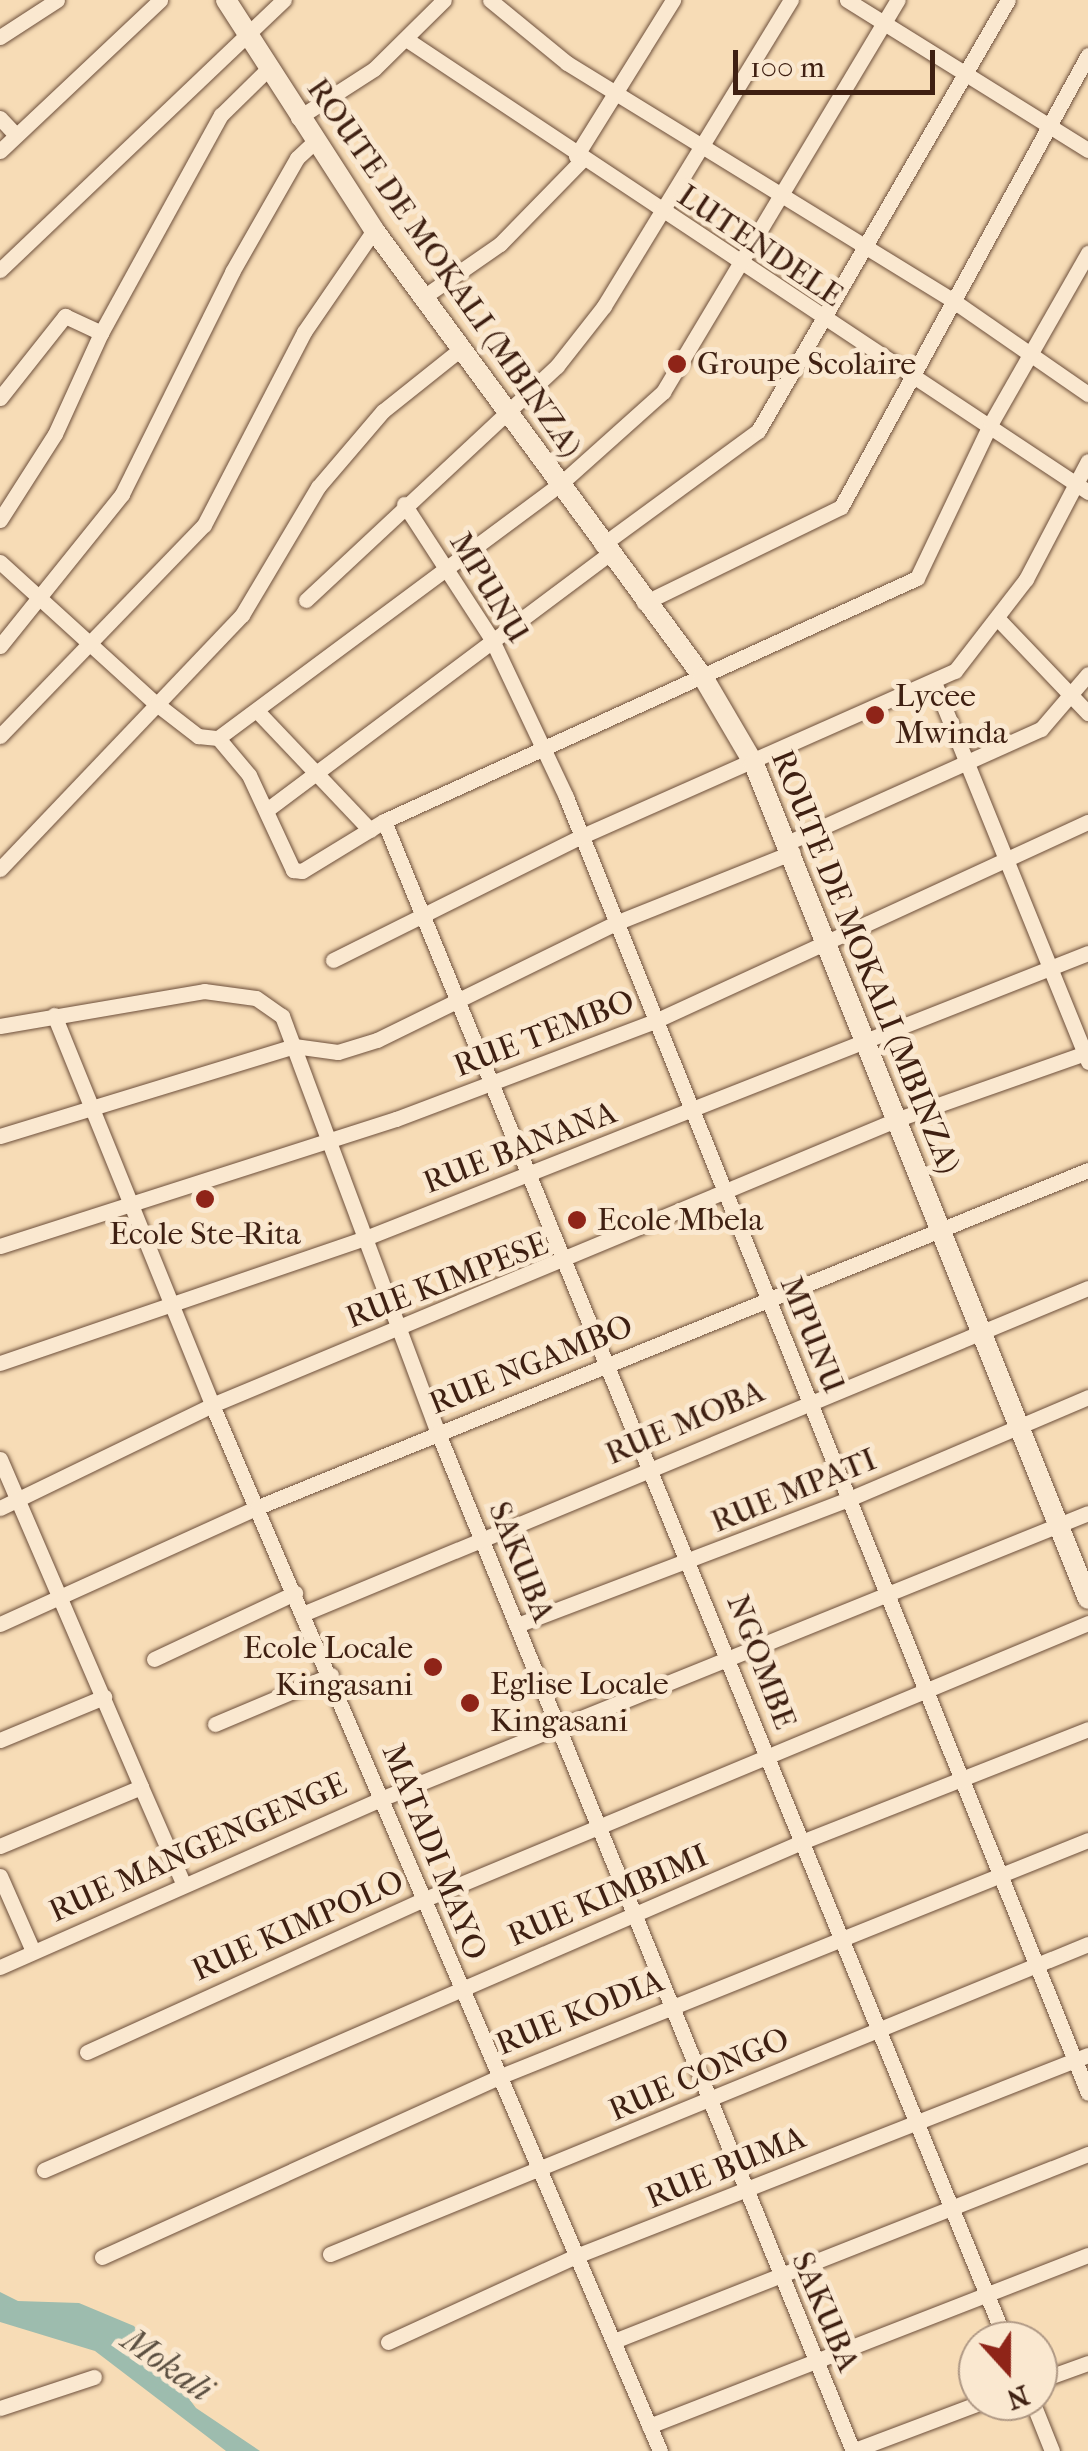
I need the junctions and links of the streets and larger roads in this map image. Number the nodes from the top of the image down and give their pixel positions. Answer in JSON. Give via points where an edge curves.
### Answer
{"nodes":[{"id":1,"x":57,"y":0,"type":"edge"},
{"id":2,"x":160,"y":0,"type":"edge"},
{"id":3,"x":226,"y":0,"type":"edge"},
{"id":4,"x":284,"y":0,"type":"edge"},
{"id":5,"x":444,"y":0,"type":"edge"},
{"id":6,"x":490,"y":0,"type":"edge"},
{"id":7,"x":673,"y":0,"type":"edge"},
{"id":8,"x":791,"y":0,"type":"edge"},
{"id":9,"x":847,"y":0,"type":"edge"},
{"id":10,"x":898,"y":0,"type":"edge"},
{"id":11,"x":1008,"y":0,"type":"edge"},
{"id":12,"x":884,"y":24,"type":"junction"},
{"id":13,"x":245,"y":30,"type":"junction"},
{"id":14,"x":0,"y":36,"type":"edge"},
{"id":15,"x":406,"y":39,"type":"junction"},
{"id":16,"x":1088,"y":55,"type":"edge"},
{"id":17,"x":270,"y":68,"type":"junction"},
{"id":18,"x":966,"y":73,"type":"junction"},
{"id":19,"x":616,"y":94,"type":"junction"},
{"id":20,"x":0,"y":118,"type":"edge"},
{"id":21,"x":298,"y":118,"type":"junction"},
{"id":22,"x":1048,"y":128,"type":"junction"},
{"id":23,"x":15,"y":134,"type":"junction"},
{"id":24,"x":314,"y":142,"type":"junction"},
{"id":25,"x":699,"y":147,"type":"junction"},
{"id":26,"x":1088,"y":150,"type":"edge"},
{"id":27,"x":0,"y":151,"type":"edge"},
{"id":28,"x":579,"y":158,"type":"junction"},
{"id":29,"x":782,"y":200,"type":"junction"},
{"id":30,"x":660,"y":212,"type":"junction"},
{"id":31,"x":374,"y":230,"type":"junction"},
{"id":32,"x":865,"y":252,"type":"junction"},
{"id":33,"x":1088,"y":253,"type":"edge"},
{"id":34,"x":744,"y":265,"type":"junction"},
{"id":35,"x":0,"y":270,"type":"edge"},
{"id":36,"x":422,"y":298,"type":"junction"},
{"id":37,"x":955,"y":302,"type":"junction"},
{"id":38,"x":826,"y":323,"type":"junction"},
{"id":39,"x":100,"y":333,"type":"junction"},
{"id":40,"x":462,"y":348,"type":"junction"},
{"id":41,"x":1029,"y":357,"type":"junction"},
{"id":42,"x":915,"y":378,"type":"junction"},
{"id":43,"x":1088,"y":394,"type":"edge"},
{"id":44,"x":0,"y":398,"type":"edge"},
{"id":45,"x":506,"y":412,"type":"junction"},
{"id":46,"x":991,"y":423,"type":"junction"},
{"id":47,"x":1088,"y":461,"type":"edge"},
{"id":48,"x":559,"y":485,"type":"junction"},
{"id":49,"x":1082,"y":489,"type":"edge"},
{"id":50,"x":404,"y":504,"type":"junction"},
{"id":51,"x":0,"y":520,"type":"edge"},
{"id":52,"x":606,"y":549,"type":"junction"},
{"id":53,"x":0,"y":562,"type":"edge"},
{"id":54,"x":449,"y":569,"type":"junction"},
{"id":55,"x":44,"y":598,"type":"junction"},
{"id":56,"x":306,"y":600,"type":"dead end"},
{"id":57,"x":644,"y":603,"type":"junction"},
{"id":58,"x":999,"y":620,"type":"junction"},
{"id":59,"x":491,"y":638,"type":"junction"},
{"id":60,"x":95,"y":642,"type":"junction"},
{"id":61,"x":0,"y":646,"type":"edge"},
{"id":62,"x":1088,"y":674,"type":"edge"},
{"id":63,"x":704,"y":677,"type":"junction"},
{"id":64,"x":934,"y":682,"type":"junction"},
{"id":65,"x":1075,"y":698,"type":"junction"},
{"id":66,"x":154,"y":702,"type":"junction"},
{"id":67,"x":260,"y":714,"type":"junction"},
{"id":68,"x":1088,"y":714,"type":"edge"},
{"id":69,"x":0,"y":736,"type":"edge"},
{"id":70,"x":218,"y":738,"type":"junction"},
{"id":71,"x":542,"y":746,"type":"junction"},
{"id":72,"x":754,"y":764,"type":"junction"},
{"id":73,"x":970,"y":764,"type":"junction"},
{"id":74,"x":320,"y":772,"type":"junction"},
{"id":75,"x":268,"y":809,"type":"junction"},
{"id":76,"x":1088,"y":822,"type":"edge"},
{"id":77,"x":377,"y":826,"type":"junction"},
{"id":78,"x":582,"y":836,"type":"junction"},
{"id":79,"x":791,"y":847,"type":"junction"},
{"id":80,"x":1010,"y":858,"type":"junction"},
{"id":81,"x":0,"y":869,"type":"edge"},
{"id":82,"x":423,"y":912,"type":"junction"},
{"id":83,"x":618,"y":922,"type":"junction"},
{"id":84,"x":829,"y":943,"type":"junction"},
{"id":85,"x":1088,"y":953,"type":"edge"},
{"id":86,"x":333,"y":960,"type":"dead end"},
{"id":87,"x":1052,"y":966,"type":"junction"},
{"id":88,"x":461,"y":1004,"type":"junction"},
{"id":89,"x":54,"y":1015,"type":"junction"},
{"id":90,"x":655,"y":1020,"type":"junction"},
{"id":91,"x":0,"y":1026,"type":"edge"},
{"id":92,"x":866,"y":1036,"type":"junction"},
{"id":93,"x":294,"y":1046,"type":"junction"},
{"id":94,"x":1087,"y":1056,"type":"edge"},
{"id":95,"x":493,"y":1083,"type":"junction"},
{"id":96,"x":94,"y":1104,"type":"junction"},
{"id":97,"x":690,"y":1112,"type":"junction"},
{"id":98,"x":898,"y":1119,"type":"junction"},
{"id":99,"x":0,"y":1136,"type":"edge"},
{"id":100,"x":330,"y":1137,"type":"junction"},
{"id":101,"x":1088,"y":1170,"type":"edge"},
{"id":102,"x":532,"y":1172,"type":"junction"},
{"id":103,"x":724,"y":1196,"type":"junction"},
{"id":104,"x":132,"y":1201,"type":"junction"},
{"id":105,"x":942,"y":1232,"type":"junction"},
{"id":106,"x":368,"y":1237,"type":"junction"},
{"id":107,"x":0,"y":1246,"type":"edge"},
{"id":108,"x":569,"y":1262,"type":"junction"},
{"id":109,"x":1088,"y":1288,"type":"edge"},
{"id":110,"x":768,"y":1298,"type":"junction"},
{"id":111,"x":171,"y":1302,"type":"junction"},
{"id":112,"x":400,"y":1328,"type":"junction"},
{"id":113,"x":982,"y":1335,"type":"junction"},
{"id":114,"x":0,"y":1363,"type":"edge"},
{"id":115,"x":609,"y":1363,"type":"junction"},
{"id":116,"x":1088,"y":1398,"type":"edge"},
{"id":117,"x":809,"y":1401,"type":"junction"},
{"id":118,"x":212,"y":1404,"type":"junction"},
{"id":119,"x":1018,"y":1428,"type":"junction"},
{"id":120,"x":438,"y":1433,"type":"junction"},
{"id":121,"x":0,"y":1459,"type":"edge"},
{"id":122,"x":653,"y":1467,"type":"junction"},
{"id":123,"x":17,"y":1500,"type":"junction"},
{"id":124,"x":849,"y":1500,"type":"junction"},
{"id":125,"x":258,"y":1507,"type":"junction"},
{"id":126,"x":0,"y":1508,"type":"edge"},
{"id":127,"x":1088,"y":1513,"type":"edge"},
{"id":128,"x":1059,"y":1525,"type":"junction"},
{"id":129,"x":480,"y":1536,"type":"junction"},
{"id":130,"x":692,"y":1562,"type":"junction"},
{"id":131,"x":295,"y":1592,"type":"junction"},
{"id":132,"x":62,"y":1596,"type":"junction"},
{"id":133,"x":888,"y":1596,"type":"junction"},
{"id":134,"x":1088,"y":1599,"type":"edge"},
{"id":135,"x":304,"y":1614,"type":"junction"},
{"id":136,"x":1088,"y":1623,"type":"edge"},
{"id":137,"x":0,"y":1624,"type":"edge"},
{"id":138,"x":517,"y":1625,"type":"junction"},
{"id":139,"x":730,"y":1656,"type":"junction"},
{"id":140,"x":154,"y":1658,"type":"dead end"},
{"id":141,"x":330,"y":1675,"type":"junction"},
{"id":142,"x":926,"y":1690,"type":"junction"},
{"id":143,"x":104,"y":1697,"type":"junction"},
{"id":144,"x":215,"y":1724,"type":"dead end"},
{"id":145,"x":556,"y":1726,"type":"junction"},
{"id":146,"x":1088,"y":1729,"type":"edge"},
{"id":147,"x":0,"y":1740,"type":"edge"},
{"id":148,"x":767,"y":1752,"type":"junction"},
{"id":149,"x":962,"y":1780,"type":"junction"},
{"id":150,"x":141,"y":1786,"type":"junction"},
{"id":151,"x":383,"y":1798,"type":"junction"},
{"id":152,"x":598,"y":1826,"type":"junction"},
{"id":153,"x":1088,"y":1840,"type":"edge"},
{"id":154,"x":804,"y":1841,"type":"junction"},
{"id":155,"x":0,"y":1846,"type":"edge"},
{"id":156,"x":0,"y":1876,"type":"edge"},
{"id":157,"x":1000,"y":1876,"type":"junction"},
{"id":158,"x":183,"y":1883,"type":"junction"},
{"id":159,"x":424,"y":1899,"type":"junction"},
{"id":160,"x":636,"y":1914,"type":"junction"},
{"id":161,"x":842,"y":1937,"type":"junction"},
{"id":162,"x":1088,"y":1944,"type":"edge"},
{"id":163,"x":33,"y":1950,"type":"junction"},
{"id":164,"x":1036,"y":1965,"type":"junction"},
{"id":165,"x":0,"y":1967,"type":"edge"},
{"id":166,"x":460,"y":1989,"type":"junction"},
{"id":167,"x":672,"y":2005,"type":"junction"},
{"id":168,"x":880,"y":2029,"type":"junction"},
{"id":169,"x":87,"y":2052,"type":"dead end"},
{"id":170,"x":1082,"y":2058,"type":"edge"},
{"id":171,"x":500,"y":2076,"type":"junction"},
{"id":172,"x":1088,"y":2092,"type":"edge"},
{"id":173,"x":711,"y":2101,"type":"junction"},
{"id":174,"x":919,"y":2120,"type":"junction"},
{"id":175,"x":1088,"y":2154,"type":"edge"},
{"id":176,"x":44,"y":2170,"type":"dead end"},
{"id":177,"x":541,"y":2170,"type":"junction"},
{"id":178,"x":746,"y":2190,"type":"junction"},
{"id":179,"x":954,"y":2208,"type":"junction"},
{"id":180,"x":330,"y":2254,"type":"dead end"},
{"id":181,"x":1088,"y":2255,"type":"edge"},
{"id":182,"x":576,"y":2256,"type":"junction"},
{"id":183,"x":102,"y":2257,"type":"dead end"},
{"id":184,"x":779,"y":2276,"type":"junction"},
{"id":185,"x":984,"y":2293,"type":"junction"},
{"id":186,"x":997,"y":2321,"type":"edge"},
{"id":187,"x":614,"y":2341,"type":"junction"},
{"id":188,"x":388,"y":2342,"type":"dead end"},
{"id":189,"x":816,"y":2360,"type":"junction"},
{"id":190,"x":1088,"y":2363,"type":"edge"},
{"id":191,"x":1058,"y":2374,"type":"edge"},
{"id":192,"x":94,"y":2377,"type":"dead end"},
{"id":193,"x":0,"y":2408,"type":"edge"},
{"id":194,"x":958,"y":2411,"type":"edge"},
{"id":195,"x":1040,"y":2421,"type":"edge"},
{"id":196,"x":649,"y":2426,"type":"junction"},
{"id":197,"x":660,"y":2451,"type":"edge"},
{"id":198,"x":853,"y":2451,"type":"edge"},
{"id":199,"x":1052,"y":2451,"type":"edge"}],
"edges":[{"from":1,"to":14,"type":"street"},
{"from":2,"to":23,"type":"street"},
{"from":3,"to":13,"type":"street","name":"ROUTE DE MOKALI (MBINZA)"},
{"from":4,"to":13,"type":"street"},
{"from":5,"to":15,"type":"street"},
{"from":6,"to":19,"type":"street"},
{"from":7,"to":19,"type":"street"},
{"from":8,"to":25,"type":"street"},
{"from":9,"to":12,"type":"street"},
{"from":10,"to":12,"type":"street"},
{"from":11,"to":18,"type":"street"},
{"from":12,"to":18,"type":"street"},
{"from":12,"to":29,"type":"street"},
{"from":13,"to":17,"type":"street","name":"ROUTE DE MOKALI (MBINZA)"},
{"from":13,"to":35,"type":"street"},
{"from":15,"to":21,"type":"street"},
{"from":15,"to":28,"type":"street","name":"LUTENDELE"},
{"from":16,"to":22,"type":"street"},
{"from":17,"to":21,"type":"street","name":"ROUTE DE MOKALI (MBINZA)"},
{"from":17,"to":39,"type":"street","via":[[221,115]]},
{"from":18,"to":22,"type":"street"},
{"from":18,"to":32,"type":"street"},
{"from":19,"to":25,"type":"street"},
{"from":19,"to":28,"type":"street"},
{"from":20,"to":23,"type":"street"},
{"from":21,"to":24,"type":"street","name":"ROUTE DE MOKALI (MBINZA)"},
{"from":22,"to":26,"type":"street"},
{"from":22,"to":37,"type":"street"},
{"from":23,"to":27,"type":"street"},
{"from":24,"to":31,"type":"street","name":"ROUTE DE MOKALI (MBINZA)"},
{"from":24,"to":55,"type":"street","via":[[297,158],[232,272],[138,467]]},
{"from":25,"to":29,"type":"street"},
{"from":25,"to":30,"type":"street"},
{"from":28,"to":30,"type":"street","name":"LUTENDELE"},
{"from":28,"to":36,"type":"street","via":[[511,235]]},
{"from":29,"to":32,"type":"street"},
{"from":29,"to":34,"type":"street"},
{"from":30,"to":34,"type":"street","name":"LUTENDELE"},
{"from":30,"to":45,"type":"street","via":[[604,306]]},
{"from":31,"to":36,"type":"street","name":"ROUTE DE MOKALI (MBINZA)"},
{"from":31,"to":60,"type":"street","via":[[304,332],[204,525]]},
{"from":32,"to":37,"type":"street"},
{"from":32,"to":38,"type":"street"},
{"from":33,"to":41,"type":"street"},
{"from":34,"to":38,"type":"street","name":"LUTENDELE"},
{"from":34,"to":48,"type":"street","via":[[664,392]]},
{"from":36,"to":40,"type":"street","name":"ROUTE DE MOKALI (MBINZA)"},
{"from":37,"to":41,"type":"street"},
{"from":37,"to":42,"type":"street"},
{"from":38,"to":42,"type":"street","name":"LUTENDELE"},
{"from":38,"to":52,"type":"street","via":[[758,431]]},
{"from":39,"to":44,"type":"street","via":[[65,316]]},
{"from":39,"to":51,"type":"street","via":[[55,434]]},
{"from":40,"to":45,"type":"street","name":"ROUTE DE MOKALI (MBINZA)"},
{"from":40,"to":66,"type":"street","via":[[383,411],[318,487],[242,615]]},
{"from":41,"to":43,"type":"street"},
{"from":41,"to":46,"type":"street"},
{"from":42,"to":46,"type":"street","name":"LUTENDELE"},
{"from":42,"to":57,"type":"street","via":[[841,507]]},
{"from":45,"to":48,"type":"street","name":"ROUTE DE MOKALI (MBINZA)"},
{"from":45,"to":50,"type":"street"},
{"from":46,"to":49,"type":"street","name":"LUTENDELE"},
{"from":46,"to":63,"type":"street","via":[[916,578]]},
{"from":47,"to":49,"type":"street"},
{"from":48,"to":52,"type":"street","name":"ROUTE DE MOKALI (MBINZA)"},
{"from":48,"to":54,"type":"street"},
{"from":49,"to":58,"type":"street"},
{"from":50,"to":54,"type":"street","name":"MPUNU"},
{"from":50,"to":56,"type":"street"},
{"from":52,"to":57,"type":"street","name":"ROUTE DE MOKALI (MBINZA)"},
{"from":52,"to":59,"type":"street"},
{"from":53,"to":55,"type":"street"},
{"from":54,"to":59,"type":"street","name":"MPUNU"},
{"from":54,"to":67,"type":"street"},
{"from":55,"to":60,"type":"street"},
{"from":55,"to":61,"type":"street"},
{"from":57,"to":63,"type":"street","name":"ROUTE DE MOKALI (MBINZA)"},
{"from":58,"to":64,"type":"street","via":[[972,656]]},
{"from":58,"to":65,"type":"street"},
{"from":59,"to":71,"type":"street","name":"MPUNU"},
{"from":59,"to":74,"type":"street"},
{"from":60,"to":66,"type":"street"},
{"from":60,"to":69,"type":"street"},
{"from":62,"to":65,"type":"street"},
{"from":63,"to":71,"type":"street"},
{"from":63,"to":72,"type":"street","name":"ROUTE DE MOKALI (MBINZA)"},
{"from":64,"to":72,"type":"street"},
{"from":64,"to":73,"type":"street"},
{"from":65,"to":68,"type":"street"},
{"from":65,"to":73,"type":"street","via":[[1040,729]]},
{"from":66,"to":70,"type":"street","via":[[198,736]]},
{"from":66,"to":81,"type":"street"},
{"from":67,"to":70,"type":"street"},
{"from":67,"to":74,"type":"street","name":"NGOMBE"},
{"from":70,"to":75,"type":"street"},
{"from":71,"to":77,"type":"street"},
{"from":71,"to":78,"type":"street","name":"MPUNU"},
{"from":72,"to":78,"type":"street"},
{"from":72,"to":79,"type":"street","name":"ROUTE DE MOKALI (MBINZA)"},
{"from":73,"to":79,"type":"street"},
{"from":73,"to":80,"type":"street"},
{"from":74,"to":75,"type":"street"},
{"from":74,"to":77,"type":"street","name":"NGOMBE"},
{"from":75,"to":77,"type":"street","via":[[297,872]]},
{"from":76,"to":80,"type":"street","name":"RUE TEMBO"},
{"from":77,"to":82,"type":"street","name":"NGOMBE"},
{"from":78,"to":82,"type":"street"},
{"from":78,"to":83,"type":"street","name":"MPUNU"},
{"from":79,"to":83,"type":"street"},
{"from":79,"to":84,"type":"street","name":"ROUTE DE MOKALI (MBINZA)"},
{"from":80,"to":84,"type":"street","name":"RUE TEMBO"},
{"from":80,"to":87,"type":"street"},
{"from":82,"to":86,"type":"street"},
{"from":82,"to":88,"type":"street","name":"NGOMBE"},
{"from":83,"to":88,"type":"street"},
{"from":83,"to":90,"type":"street","name":"MPUNU"},
{"from":84,"to":90,"type":"street","name":"RUE TEMBO"},
{"from":84,"to":92,"type":"street","name":"ROUTE DE MOKALI (MBINZA)"},
{"from":85,"to":87,"type":"street","name":"RUE BANANA"},
{"from":87,"to":92,"type":"street","name":"RUE BANANA"},
{"from":87,"to":94,"type":"street"},
{"from":88,"to":93,"type":"street","via":[[338,1052]]},
{"from":88,"to":95,"type":"street","name":"NGOMBE"},
{"from":89,"to":91,"type":"street","name":"SAKUBA"},
{"from":89,"to":93,"type":"street","name":"SAKUBA","via":[[164,993],[228,992],[280,1012]]},
{"from":89,"to":96,"type":"street","name":"MATADI MAYO"},
{"from":90,"to":95,"type":"street","name":"RUE TEMBO"},
{"from":90,"to":97,"type":"street","name":"MPUNU"},
{"from":92,"to":97,"type":"street","name":"RUE BANANA"},
{"from":92,"to":98,"type":"street","name":"ROUTE DE MOKALI (MBINZA)"},
{"from":93,"to":96,"type":"street"},
{"from":93,"to":100,"type":"street","name":"SAKUBA"},
{"from":94,"to":98,"type":"street","name":"RUE KIMPESE"},
{"from":95,"to":100,"type":"street","name":"RUE TEMBO"},
{"from":95,"to":102,"type":"street","name":"NGOMBE"},
{"from":96,"to":99,"type":"street"},
{"from":96,"to":104,"type":"street","name":"MATADI MAYO"},
{"from":97,"to":102,"type":"street","name":"RUE BANANA"},
{"from":97,"to":103,"type":"street","name":"MPUNU"},
{"from":98,"to":103,"type":"street","name":"RUE KIMPESE"},
{"from":98,"to":105,"type":"street","name":"ROUTE DE MOKALI (MBINZA)"},
{"from":100,"to":104,"type":"street","name":"RUE TEMBO"},
{"from":100,"to":106,"type":"street","name":"SAKUBA"},
{"from":101,"to":105,"type":"street","name":"RUE NGAMBO"},
{"from":102,"to":106,"type":"street","name":"RUE BANANA"},
{"from":102,"to":108,"type":"street","name":"NGOMBE"},
{"from":103,"to":108,"type":"street","name":"RUE KIMPESE"},
{"from":103,"to":110,"type":"street","name":"MPUNU"},
{"from":104,"to":107,"type":"street","name":"RUE TEMBO"},
{"from":104,"to":111,"type":"street","name":"MATADI MAYO"},
{"from":105,"to":110,"type":"street","name":"RUE NGAMBO"},
{"from":105,"to":113,"type":"street","name":"ROUTE DE MOKALI (MBINZA)"},
{"from":106,"to":111,"type":"street","name":"RUE BANANA"},
{"from":106,"to":112,"type":"street","name":"SAKUBA"},
{"from":108,"to":112,"type":"street","name":"RUE KIMPESE"},
{"from":108,"to":115,"type":"street","name":"NGOMBE"},
{"from":109,"to":113,"type":"street","name":"RUE MOBA"},
{"from":110,"to":115,"type":"street","name":"RUE NGAMBO"},
{"from":110,"to":117,"type":"street","name":"MPUNU"},
{"from":111,"to":114,"type":"street","name":"RUE BANANA"},
{"from":111,"to":118,"type":"street","name":"MATADI MAYO"},
{"from":112,"to":118,"type":"street","name":"RUE KIMPESE"},
{"from":112,"to":120,"type":"street","name":"SAKUBA"},
{"from":113,"to":117,"type":"street","name":"RUE MOBA"},
{"from":113,"to":119,"type":"street","name":"ROUTE DE MOKALI (MBINZA)"},
{"from":115,"to":120,"type":"street","name":"RUE NGAMBO"},
{"from":115,"to":122,"type":"street","name":"NGOMBE"},
{"from":116,"to":119,"type":"street","name":"RUE MPATI"},
{"from":117,"to":122,"type":"street","name":"RUE MOBA"},
{"from":117,"to":124,"type":"street","name":"MPUNU"},
{"from":118,"to":123,"type":"street","name":"RUE KIMPESE"},
{"from":118,"to":125,"type":"street","name":"MATADI MAYO"},
{"from":119,"to":124,"type":"street","name":"RUE MPATI"},
{"from":119,"to":128,"type":"street","name":"ROUTE DE MOKALI (MBINZA)"},
{"from":120,"to":125,"type":"street","name":"RUE NGAMBO"},
{"from":120,"to":129,"type":"street","name":"SAKUBA"},
{"from":121,"to":123,"type":"street"},
{"from":122,"to":129,"type":"street","name":"RUE MOBA"},
{"from":122,"to":130,"type":"street","name":"NGOMBE"},
{"from":123,"to":126,"type":"street","name":"RUE KIMPESE"},
{"from":123,"to":132,"type":"street"},
{"from":124,"to":130,"type":"street","name":"RUE MPATI"},
{"from":124,"to":133,"type":"street","name":"MPUNU"},
{"from":125,"to":131,"type":"street","name":"MATADI MAYO"},
{"from":125,"to":132,"type":"street","name":"RUE NGAMBO"},
{"from":127,"to":128,"type":"street","name":"RUE MANGENGENGE"},
{"from":128,"to":133,"type":"street","name":"RUE MANGENGENGE"},
{"from":128,"to":134,"type":"street","name":"ROUTE DE MOKALI (MBINZA)"},
{"from":129,"to":135,"type":"street","name":"RUE MOBA"},
{"from":129,"to":138,"type":"street","name":"SAKUBA"},
{"from":130,"to":138,"type":"street","name":"RUE MPATI"},
{"from":130,"to":139,"type":"street","name":"NGOMBE"},
{"from":131,"to":135,"type":"street","name":"MATADI MAYO"},
{"from":131,"to":140,"type":"street"},
{"from":132,"to":137,"type":"street","name":"RUE NGAMBO"},
{"from":132,"to":143,"type":"street"},
{"from":133,"to":139,"type":"street","name":"RUE MANGENGENGE"},
{"from":133,"to":142,"type":"street","name":"MPUNU"},
{"from":135,"to":141,"type":"street","name":"MATADI MAYO"},
{"from":136,"to":142,"type":"street","name":"RUE KIMPOLO"},
{"from":138,"to":145,"type":"street","name":"SAKUBA"},
{"from":139,"to":145,"type":"street","name":"RUE MANGENGENGE"},
{"from":139,"to":148,"type":"street","name":"NGOMBE"},
{"from":141,"to":144,"type":"street"},
{"from":141,"to":151,"type":"street","name":"MATADI MAYO"},
{"from":142,"to":148,"type":"street","name":"RUE KIMPOLO"},
{"from":142,"to":149,"type":"street","name":"MPUNU"},
{"from":143,"to":147,"type":"street"},
{"from":143,"to":150,"type":"street"},
{"from":145,"to":151,"type":"street","name":"RUE MANGENGENGE"},
{"from":145,"to":152,"type":"street","name":"SAKUBA"},
{"from":146,"to":149,"type":"street","name":"RUE KIMBIMI"},
{"from":148,"to":152,"type":"street","name":"RUE KIMPOLO"},
{"from":148,"to":154,"type":"street","name":"NGOMBE"},
{"from":149,"to":154,"type":"street","name":"RUE KIMBIMI"},
{"from":149,"to":157,"type":"street","name":"MPUNU"},
{"from":150,"to":155,"type":"street"},
{"from":150,"to":158,"type":"street"},
{"from":151,"to":158,"type":"street","name":"RUE MANGENGENGE"},
{"from":151,"to":159,"type":"street","name":"MATADI MAYO"},
{"from":152,"to":159,"type":"street","name":"RUE KIMPOLO"},
{"from":152,"to":160,"type":"street","name":"SAKUBA"},
{"from":153,"to":157,"type":"street","name":"RUE KODIA"},
{"from":154,"to":160,"type":"street","name":"RUE KIMBIMI"},
{"from":154,"to":161,"type":"street","name":"NGOMBE"},
{"from":156,"to":163,"type":"street"},
{"from":157,"to":161,"type":"street","name":"RUE KODIA"},
{"from":157,"to":164,"type":"street","name":"MPUNU"},
{"from":158,"to":163,"type":"street","name":"RUE MANGENGENGE"},
{"from":159,"to":166,"type":"street","name":"MATADI MAYO"},
{"from":159,"to":169,"type":"street","name":"RUE KIMPOLO"},
{"from":160,"to":166,"type":"street","name":"RUE KIMBIMI"},
{"from":160,"to":167,"type":"street","name":"SAKUBA"},
{"from":161,"to":167,"type":"street","name":"RUE KODIA"},
{"from":161,"to":168,"type":"street","name":"NGOMBE"},
{"from":162,"to":164,"type":"street","name":"RUE CONGO"},
{"from":163,"to":165,"type":"street","name":"RUE MANGENGENGE"},
{"from":164,"to":168,"type":"street","name":"RUE CONGO"},
{"from":164,"to":170,"type":"street","name":"MPUNU"},
{"from":166,"to":171,"type":"street","name":"MATADI MAYO"},
{"from":166,"to":176,"type":"street","name":"RUE KIMBIMI"},
{"from":167,"to":171,"type":"street","name":"RUE KODIA"},
{"from":167,"to":173,"type":"street","name":"SAKUBA"},
{"from":168,"to":173,"type":"street","name":"RUE CONGO"},
{"from":168,"to":174,"type":"street","name":"NGOMBE"},
{"from":170,"to":172,"type":"street","name":"MPUNU"},
{"from":170,"to":174,"type":"street","name":"RUE BUMA"},
{"from":171,"to":177,"type":"street","name":"MATADI MAYO"},
{"from":171,"to":183,"type":"street","name":"RUE KODIA"},
{"from":173,"to":177,"type":"street","name":"RUE CONGO"},
{"from":173,"to":178,"type":"street","name":"SAKUBA"},
{"from":174,"to":178,"type":"street","name":"RUE BUMA"},
{"from":174,"to":179,"type":"street","name":"NGOMBE"},
{"from":175,"to":179,"type":"street"},
{"from":177,"to":180,"type":"street","name":"RUE CONGO"},
{"from":177,"to":182,"type":"street","name":"MATADI MAYO"},
{"from":178,"to":182,"type":"street","name":"RUE BUMA"},
{"from":178,"to":184,"type":"street","name":"SAKUBA"},
{"from":179,"to":184,"type":"street"},
{"from":179,"to":185,"type":"street","name":"NGOMBE"},
{"from":181,"to":185,"type":"street"},
{"from":182,"to":187,"type":"street","name":"MATADI MAYO"},
{"from":182,"to":188,"type":"street","name":"RUE BUMA"},
{"from":184,"to":187,"type":"street"},
{"from":184,"to":189,"type":"street","name":"SAKUBA"},
{"from":185,"to":186,"type":"street","name":"NGOMBE"},
{"from":185,"to":189,"type":"street"},
{"from":187,"to":196,"type":"street","name":"MATADI MAYO"},
{"from":189,"to":196,"type":"street"},
{"from":189,"to":198,"type":"street","name":"SAKUBA"},
{"from":190,"to":191,"type":"street"},
{"from":192,"to":193,"type":"street"},
{"from":194,"to":198,"type":"street"},
{"from":195,"to":199,"type":"street"},
{"from":196,"to":197,"type":"street","name":"MATADI MAYO"}]}
